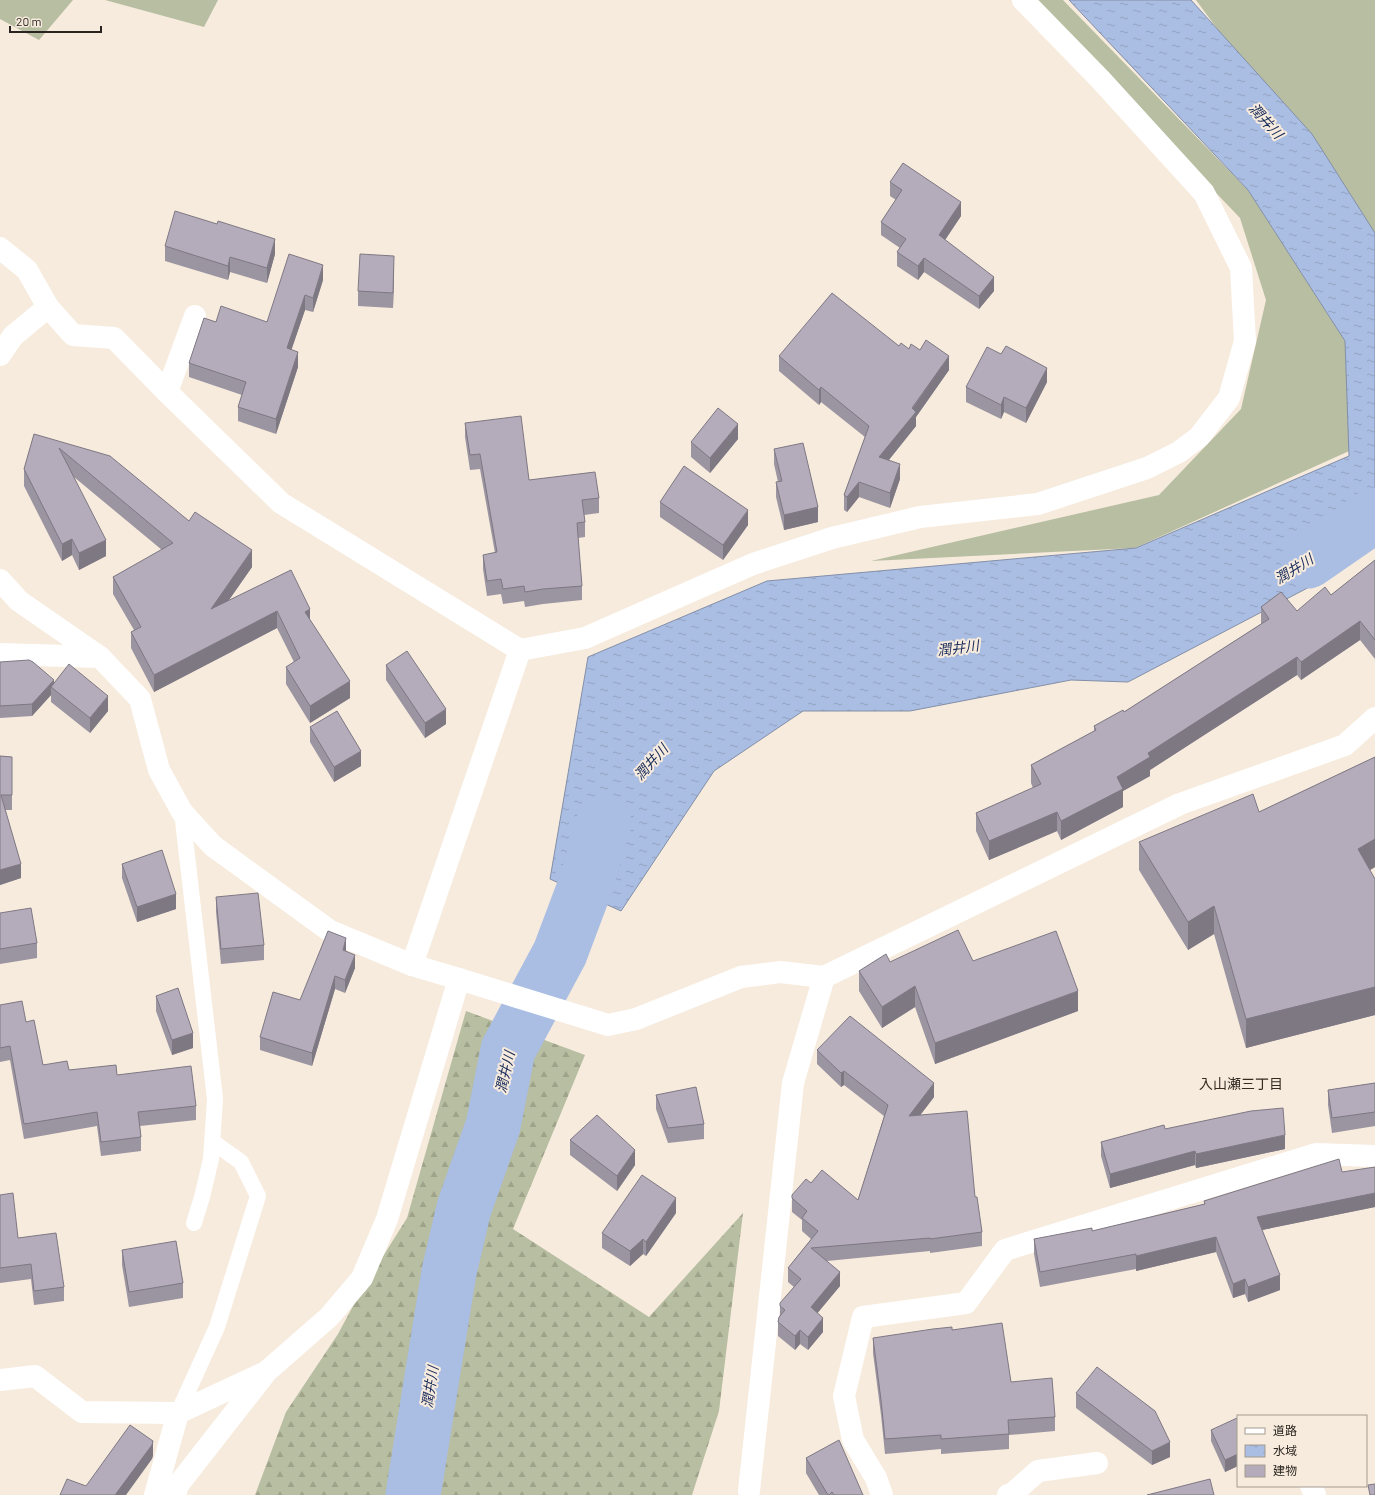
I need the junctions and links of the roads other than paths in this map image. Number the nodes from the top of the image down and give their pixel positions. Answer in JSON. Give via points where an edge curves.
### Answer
{"nodes":[{"id":1,"x":1023,"y":0,"type":"edge"},
{"id":2,"x":0,"y":248,"type":"edge"},
{"id":3,"x":48,"y":306,"type":"junction"},
{"id":4,"x":196,"y":316,"type":"dead end"},
{"id":5,"x":0,"y":354,"type":"edge"},
{"id":6,"x":167,"y":392,"type":"junction"},
{"id":7,"x":0,"y":580,"type":"edge"},
{"id":8,"x":520,"y":650,"type":"junction"},
{"id":9,"x":0,"y":654,"type":"edge"},
{"id":10,"x":100,"y":658,"type":"junction"},
{"id":11,"x":1375,"y":718,"type":"edge"},
{"id":12,"x":182,"y":812,"type":"junction"},
{"id":13,"x":412,"y":965,"type":"junction"},
{"id":14,"x":824,"y":977,"type":"junction"},
{"id":15,"x":459,"y":978,"type":"junction"},
{"id":16,"x":212,"y":1142,"type":"junction"},
{"id":17,"x":1375,"y":1156,"type":"edge"},
{"id":18,"x":194,"y":1223,"type":"dead end"},
{"id":19,"x":266,"y":1372,"type":"junction"},
{"id":20,"x":0,"y":1380,"type":"edge"},
{"id":21,"x":178,"y":1413,"type":"junction"},
{"id":22,"x":1097,"y":1463,"type":"dead end"},
{"id":23,"x":750,"y":1493,"type":"edge"},
{"id":24,"x":155,"y":1495,"type":"edge"},
{"id":25,"x":175,"y":1495,"type":"edge"},
{"id":26,"x":882,"y":1495,"type":"edge"},
{"id":27,"x":1008,"y":1495,"type":"edge"}],
"edges":[{"from":1,"to":8,"type":"street","via":[[1100,79],[1204,193],[1241,268],[1245,341],[1229,398],[1200,437],[1179,452],[1147,468],[1038,504],[920,517],[832,538],[753,564],[585,638]]},
{"from":2,"to":3,"type":"street","via":[[27,270]]},
{"from":3,"to":5,"type":"street","via":[[13,336]]},
{"from":3,"to":6,"type":"street","via":[[73,335],[114,338]]},
{"from":4,"to":6,"type":"street"},
{"from":6,"to":8,"type":"street","via":[[281,503]]},
{"from":7,"to":10,"type":"street","via":[[19,601]]},
{"from":8,"to":13,"type":"street"},
{"from":9,"to":10,"type":"street"},
{"from":10,"to":12,"type":"street","via":[[140,699],[159,770]]},
{"from":11,"to":14,"type":"street","via":[[1345,745],[1180,804]]},
{"from":12,"to":13,"type":"street","via":[[213,846],[330,930]]},
{"from":12,"to":16,"type":"lane","via":[[215,1099]]},
{"from":13,"to":15,"type":"street"},
{"from":14,"to":15,"type":"street","via":[[780,972],[741,977],[636,1019],[608,1025]]},
{"from":14,"to":23,"type":"street","via":[[793,1083]]},
{"from":15,"to":19,"type":"street","via":[[387,1219],[362,1278],[329,1317]]},
{"from":16,"to":18,"type":"lane","via":[[209,1166]]},
{"from":16,"to":21,"type":"lane","via":[[241,1162],[258,1196],[217,1327]]},
{"from":17,"to":26,"type":"street","via":[[1316,1154],[1012,1247],[1005,1250],[966,1303],[863,1317],[844,1396],[853,1440],[876,1478]]},
{"from":19,"to":21,"type":"street"},
{"from":19,"to":25,"type":"street","via":[[178,1484]]},
{"from":20,"to":21,"type":"street","via":[[35,1376],[82,1412]]},
{"from":21,"to":24,"type":"street"},
{"from":22,"to":27,"type":"street","via":[[1038,1471]]}]}
